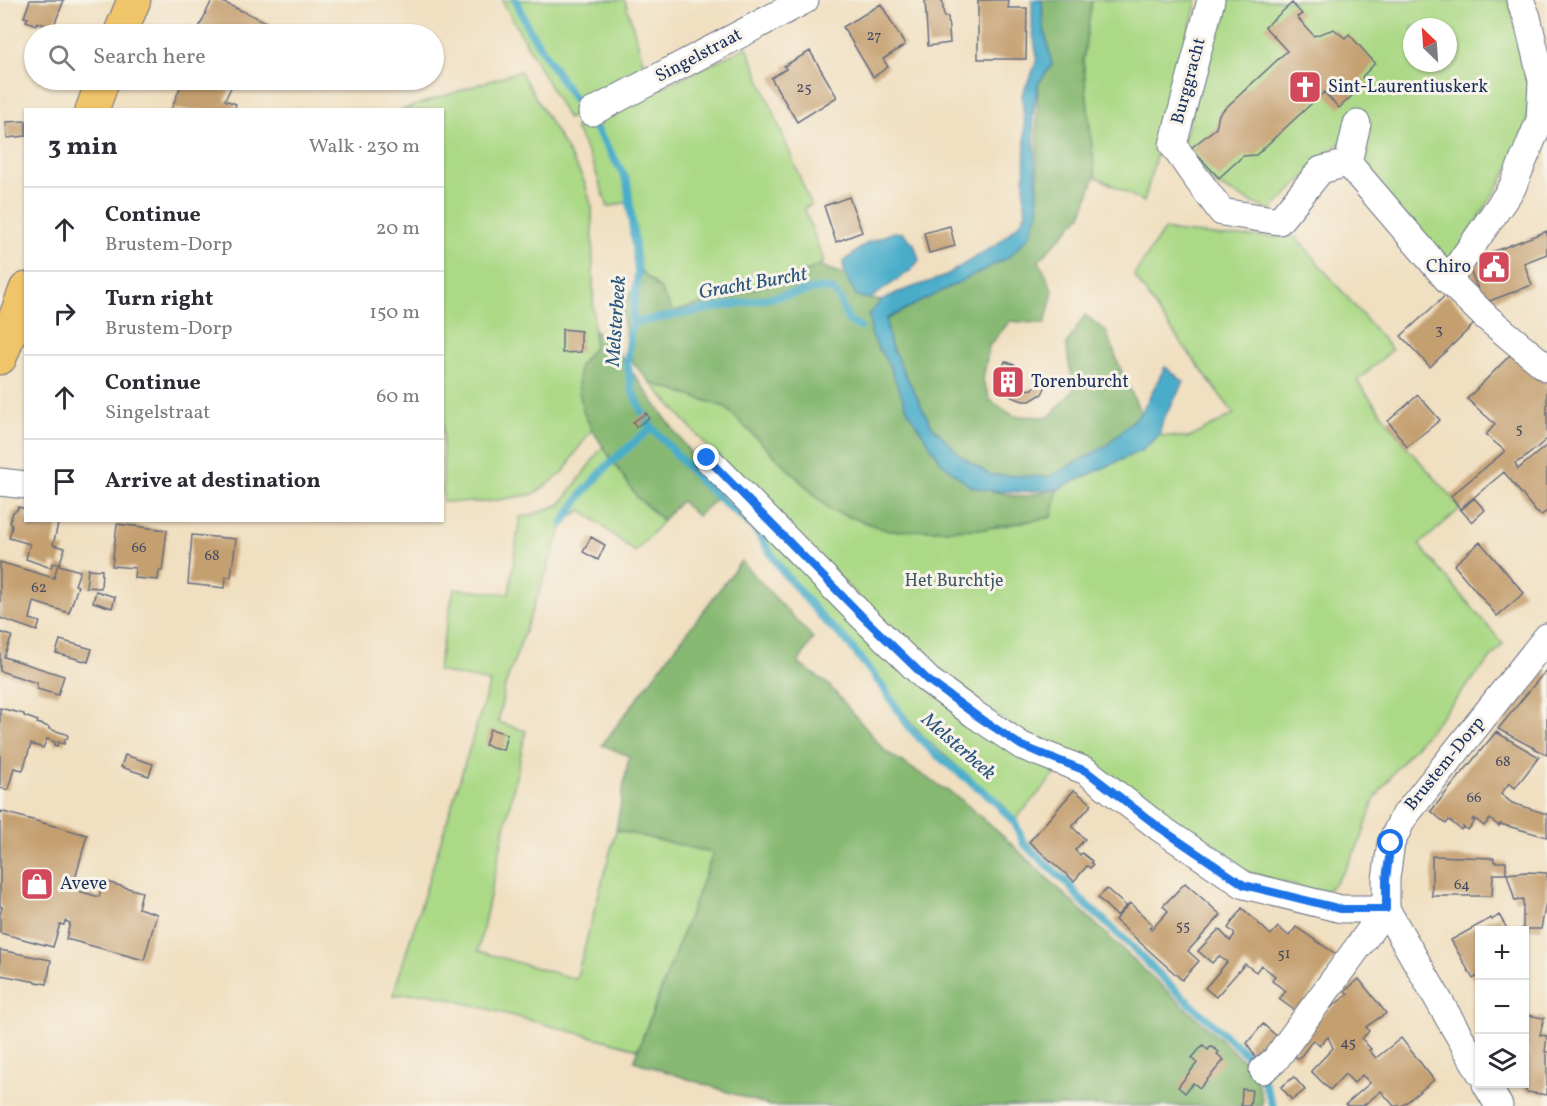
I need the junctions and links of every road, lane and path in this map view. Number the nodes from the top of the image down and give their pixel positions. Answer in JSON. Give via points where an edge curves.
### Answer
{"nodes":[{"id":1,"x":134,"y":0,"type":"edge"},
{"id":2,"x":805,"y":0,"type":"edge"},
{"id":3,"x":1210,"y":0,"type":"edge"},
{"id":4,"x":1520,"y":0,"type":"edge"},
{"id":5,"x":124,"y":24,"type":"edge"},
{"id":6,"x":99,"y":90,"type":"edge"},
{"id":7,"x":93,"y":108,"type":"edge"},
{"id":8,"x":592,"y":112,"type":"dead end"},
{"id":9,"x":1357,"y":124,"type":"dead end"},
{"id":10,"x":1348,"y":163,"type":"junction"},
{"id":11,"x":1448,"y":280,"type":"junction"},
{"id":12,"x":24,"y":294,"type":"edge"},
{"id":13,"x":0,"y":358,"type":"edge"},
{"id":14,"x":1547,"y":368,"type":"edge"},
{"id":15,"x":707,"y":458,"type":"dead end"},
{"id":16,"x":0,"y":482,"type":"edge"},
{"id":17,"x":24,"y":485,"type":"edge"},
{"id":18,"x":1547,"y":637,"type":"edge"},
{"id":19,"x":1386,"y":909,"type":"junction"},
{"id":20,"x":1475,"y":1065,"type":"edge"},
{"id":21,"x":1263,"y":1070,"type":"dead end"},
{"id":22,"x":1489,"y":1088,"type":"edge"},
{"id":23,"x":1499,"y":1106,"type":"edge"}],
"edges":[{"from":1,"to":5,"type":"main road"},
{"from":2,"to":8,"type":"street","name":"Singelstraat"},
{"from":3,"to":10,"type":"street","name":"Burggracht","via":[[1173,145],[1222,212],[1279,221],[1322,170]]},
{"from":4,"to":11,"type":"street","via":[[1542,81],[1540,120],[1512,188]]},
{"from":6,"to":7,"type":"main road"},
{"from":9,"to":10,"type":"street"},
{"from":10,"to":11,"type":"street"},
{"from":11,"to":14,"type":"street"},
{"from":12,"to":13,"type":"main road"},
{"from":15,"to":19,"type":"street","via":[[928,680],[1022,746],[1086,771],[1244,885],[1341,909]]},
{"from":16,"to":17,"type":"street"},
{"from":18,"to":19,"type":"street","name":"Brustem-Dorp","via":[[1403,818],[1391,843]]},
{"from":19,"to":20,"type":"street","name":"Brustem-Dorp"},
{"from":19,"to":21,"type":"street","via":[[1275,1060]]},
{"from":22,"to":23,"type":"street"}]}
